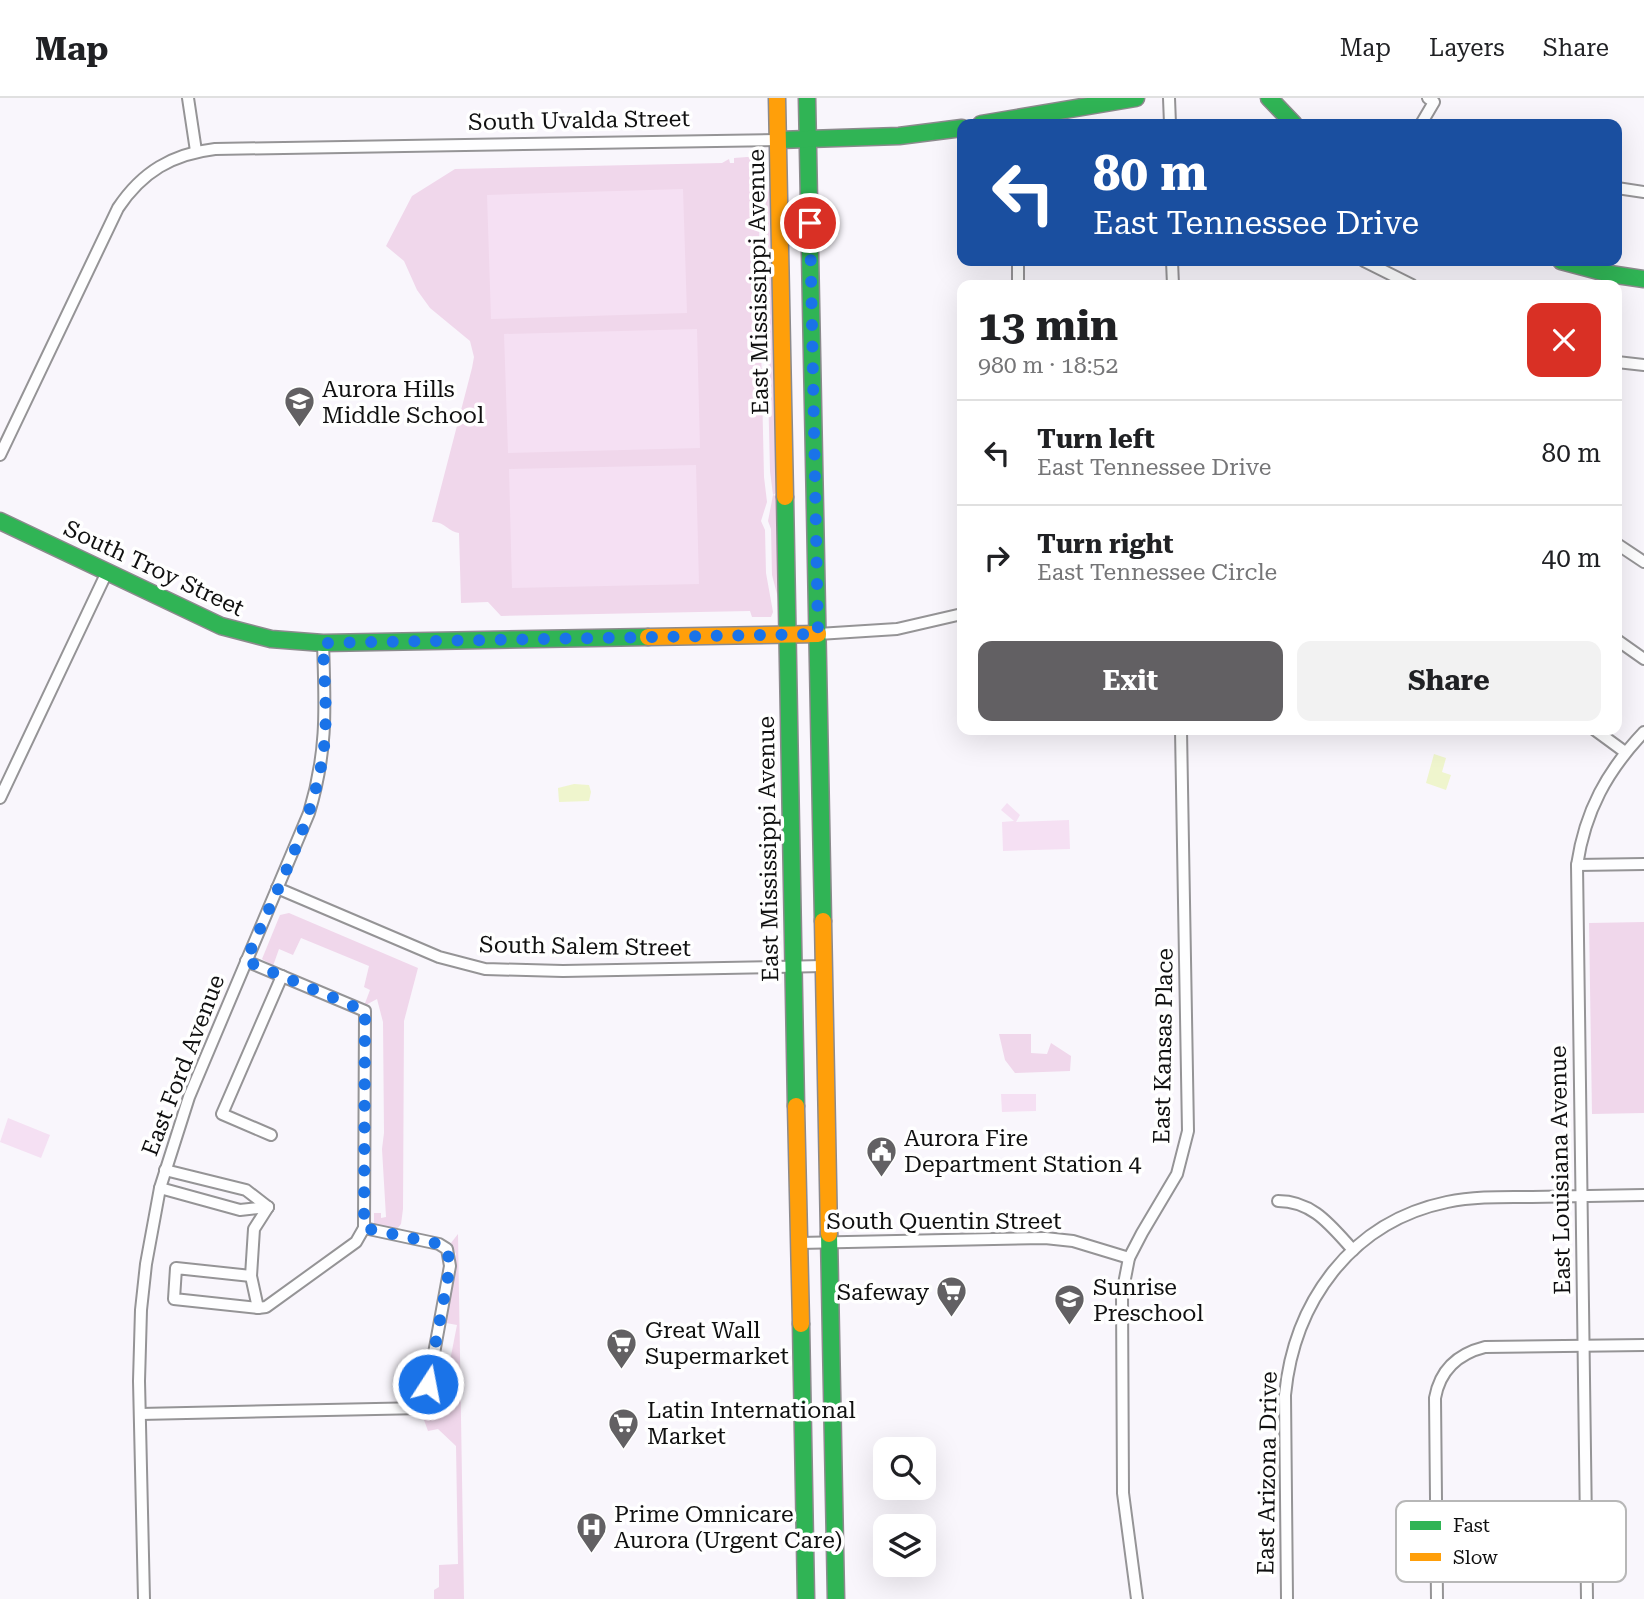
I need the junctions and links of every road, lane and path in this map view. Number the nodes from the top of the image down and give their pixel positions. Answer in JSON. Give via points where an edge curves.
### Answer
{"nodes":[{"id":1,"x":188,"y":98,"type":"edge"},
{"id":2,"x":777,"y":98,"type":"edge"},
{"id":3,"x":807,"y":98,"type":"edge"},
{"id":4,"x":1136,"y":98,"type":"edge"},
{"id":5,"x":1169,"y":98,"type":"edge"},
{"id":6,"x":1269,"y":98,"type":"edge"},
{"id":7,"x":1433,"y":99,"type":"edge"},
{"id":8,"x":1026,"y":119,"type":"edge"},
{"id":9,"x":1170,"y":119,"type":"edge"},
{"id":10,"x":1289,"y":119,"type":"edge"},
{"id":11,"x":1423,"y":119,"type":"edge"},
{"id":12,"x":957,"y":129,"type":"edge"},
{"id":13,"x":808,"y":139,"type":"junction"},
{"id":14,"x":778,"y":140,"type":"junction"},
{"id":15,"x":196,"y":151,"type":"junction"},
{"id":16,"x":1622,"y":189,"type":"edge"},
{"id":17,"x":1644,"y":192,"type":"edge"},
{"id":18,"x":1374,"y":266,"type":"edge"},
{"id":19,"x":1578,"y":266,"type":"edge"},
{"id":20,"x":1644,"y":279,"type":"edge"},
{"id":21,"x":1402,"y":280,"type":"edge"},
{"id":22,"x":1622,"y":363,"type":"edge"},
{"id":23,"x":1644,"y":365,"type":"edge"},
{"id":24,"x":0,"y":456,"type":"edge"},
{"id":25,"x":0,"y":522,"type":"edge"},
{"id":26,"x":1622,"y":547,"type":"edge"},
{"id":27,"x":1644,"y":562,"type":"edge"},
{"id":28,"x":107,"y":572,"type":"junction"},
{"id":29,"x":957,"y":615,"type":"edge"},
{"id":30,"x":818,"y":634,"type":"junction"},
{"id":31,"x":787,"y":635,"type":"junction"},
{"id":32,"x":323,"y":643,"type":"junction"},
{"id":33,"x":1622,"y":644,"type":"edge"},
{"id":34,"x":1644,"y":659,"type":"edge"},
{"id":35,"x":1644,"y":732,"type":"edge"},
{"id":36,"x":1181,"y":735,"type":"edge"},
{"id":37,"x":1602,"y":735,"type":"edge"},
{"id":38,"x":1625,"y":751,"type":"junction"},
{"id":39,"x":0,"y":798,"type":"edge"},
{"id":40,"x":1644,"y":864,"type":"edge"},
{"id":41,"x":1577,"y":865,"type":"junction"},
{"id":42,"x":277,"y":888,"type":"junction"},
{"id":43,"x":246,"y":961,"type":"junction"},
{"id":44,"x":824,"y":966,"type":"junction"},
{"id":45,"x":793,"y":967,"type":"junction"},
{"id":46,"x":282,"y":976,"type":"junction"},
{"id":47,"x":271,"y":1135,"type":"dead end"},
{"id":48,"x":165,"y":1170,"type":"junction"},
{"id":49,"x":160,"y":1188,"type":"junction"},
{"id":50,"x":1644,"y":1195,"type":"edge"},
{"id":51,"x":1582,"y":1196,"type":"junction"},
{"id":52,"x":1278,"y":1200,"type":"dead end"},
{"id":53,"x":268,"y":1208,"type":"junction"},
{"id":54,"x":364,"y":1228,"type":"junction"},
{"id":55,"x":799,"y":1243,"type":"junction"},
{"id":56,"x":830,"y":1243,"type":"junction"},
{"id":57,"x":1353,"y":1250,"type":"junction"},
{"id":58,"x":1129,"y":1258,"type":"junction"},
{"id":59,"x":251,"y":1276,"type":"junction"},
{"id":60,"x":258,"y":1308,"type":"junction"},
{"id":61,"x":1644,"y":1345,"type":"edge"},
{"id":62,"x":1584,"y":1346,"type":"junction"},
{"id":63,"x":140,"y":1414,"type":"junction"},
{"id":64,"x":1436,"y":1501,"type":"edge"},
{"id":65,"x":1586,"y":1501,"type":"edge"},
{"id":66,"x":144,"y":1599,"type":"edge"},
{"id":67,"x":806,"y":1599,"type":"edge"},
{"id":68,"x":836,"y":1599,"type":"edge"},
{"id":69,"x":1137,"y":1599,"type":"edge"},
{"id":70,"x":1287,"y":1599,"type":"edge"}],
"edges":[{"from":1,"to":15,"type":"street"},
{"from":2,"to":14,"type":"main road","name":"East Mississippi Avenue"},
{"from":3,"to":13,"type":"main road"},
{"from":4,"to":8,"type":"main road"},
{"from":5,"to":9,"type":"street"},
{"from":6,"to":10,"type":"main road"},
{"from":7,"to":11,"type":"street"},
{"from":12,"to":13,"type":"main road","name":"South Uvalda Street"},
{"from":13,"to":14,"type":"main road","name":"South Uvalda Street"},
{"from":13,"to":30,"type":"main road"},
{"from":14,"to":15,"type":"street","name":"South Uvalda Street"},
{"from":14,"to":31,"type":"main road","name":"East Mississippi Avenue"},
{"from":15,"to":24,"type":"street","name":"South Uvalda Street","via":[[153,169],[118,208]]},
{"from":16,"to":17,"type":"street"},
{"from":18,"to":21,"type":"street"},
{"from":19,"to":20,"type":"main road"},
{"from":22,"to":23,"type":"street"},
{"from":25,"to":28,"type":"main road","name":"South Troy Street"},
{"from":26,"to":27,"type":"street"},
{"from":28,"to":32,"type":"main road","name":"South Troy Street","via":[[237,632],[277,641]]},
{"from":28,"to":39,"type":"street"},
{"from":29,"to":30,"type":"street","name":"South Troy Street","via":[[897,629]]},
{"from":30,"to":31,"type":"main road","name":"South Troy Street"},
{"from":30,"to":44,"type":"main road"},
{"from":31,"to":32,"type":"main road","name":"South Troy Street"},
{"from":31,"to":45,"type":"main road","name":"East Mississippi Avenue"},
{"from":32,"to":42,"type":"street","name":"East Ford Avenue","via":[[323,758],[309,813]]},
{"from":33,"to":34,"type":"street"},
{"from":35,"to":38,"type":"street","name":"East Louisiana Avenue"},
{"from":36,"to":58,"type":"street","name":"East Kansas Place","via":[[1188,1131],[1177,1174]]},
{"from":37,"to":38,"type":"street"},
{"from":38,"to":41,"type":"street","name":"East Louisiana Avenue","via":[[1594,800]]},
{"from":40,"to":41,"type":"street"},
{"from":41,"to":51,"type":"street","name":"East Louisiana Avenue"},
{"from":42,"to":43,"type":"street","name":"East Ford Avenue"},
{"from":42,"to":45,"type":"street","name":"South Salem Street","via":[[439,957],[485,969]]},
{"from":43,"to":46,"type":"street"},
{"from":43,"to":48,"type":"street","name":"East Ford Avenue","via":[[189,1097]]},
{"from":44,"to":45,"type":"street","name":"South Salem Street"},
{"from":44,"to":56,"type":"main road"},
{"from":45,"to":55,"type":"main road","name":"East Mississippi Avenue"},
{"from":46,"to":47,"type":"street","via":[[222,1114]]},
{"from":46,"to":54,"type":"street","via":[[365,1011]]},
{"from":48,"to":49,"type":"street","name":"East Ford Avenue"},
{"from":48,"to":53,"type":"street","via":[[246,1190]]},
{"from":49,"to":53,"type":"street","via":[[240,1210]]},
{"from":49,"to":63,"type":"street","name":"East Ford Avenue","via":[[141,1310]]},
{"from":50,"to":51,"type":"street","name":"East Arizona Drive"},
{"from":51,"to":57,"type":"street","name":"East Arizona Drive","via":[[1446,1202],[1395,1221]]},
{"from":51,"to":62,"type":"street","name":"East Louisiana Avenue"},
{"from":52,"to":57,"type":"street","via":[[1309,1207]]},
{"from":53,"to":59,"type":"street","via":[[254,1229]]},
{"from":54,"to":60,"type":"street","via":[[356,1242],[266,1307]]},
{"from":54,"to":63,"type":"street","via":[[447,1249],[450,1266],[424,1408]]},
{"from":55,"to":56,"type":"street","name":"South Quentin Street"},
{"from":55,"to":67,"type":"main road","name":"East Mississippi Avenue"},
{"from":56,"to":58,"type":"street","name":"South Quentin Street","via":[[1045,1238],[1073,1241]]},
{"from":56,"to":68,"type":"main road"},
{"from":57,"to":70,"type":"street","name":"East Arizona Drive","via":[[1306,1312],[1287,1374]]},
{"from":58,"to":69,"type":"street","name":"East Kansas Place","via":[[1121,1310],[1123,1493]]},
{"from":59,"to":60,"type":"street"},
{"from":59,"to":60,"type":"street","via":[[176,1268],[173,1299]]},
{"from":61,"to":62,"type":"street"},
{"from":62,"to":64,"type":"street","via":[[1485,1347],[1460,1356],[1442,1376],[1435,1398]]},
{"from":62,"to":65,"type":"street","name":"East Louisiana Avenue"},
{"from":63,"to":66,"type":"street","name":"East Ford Avenue"}]}
